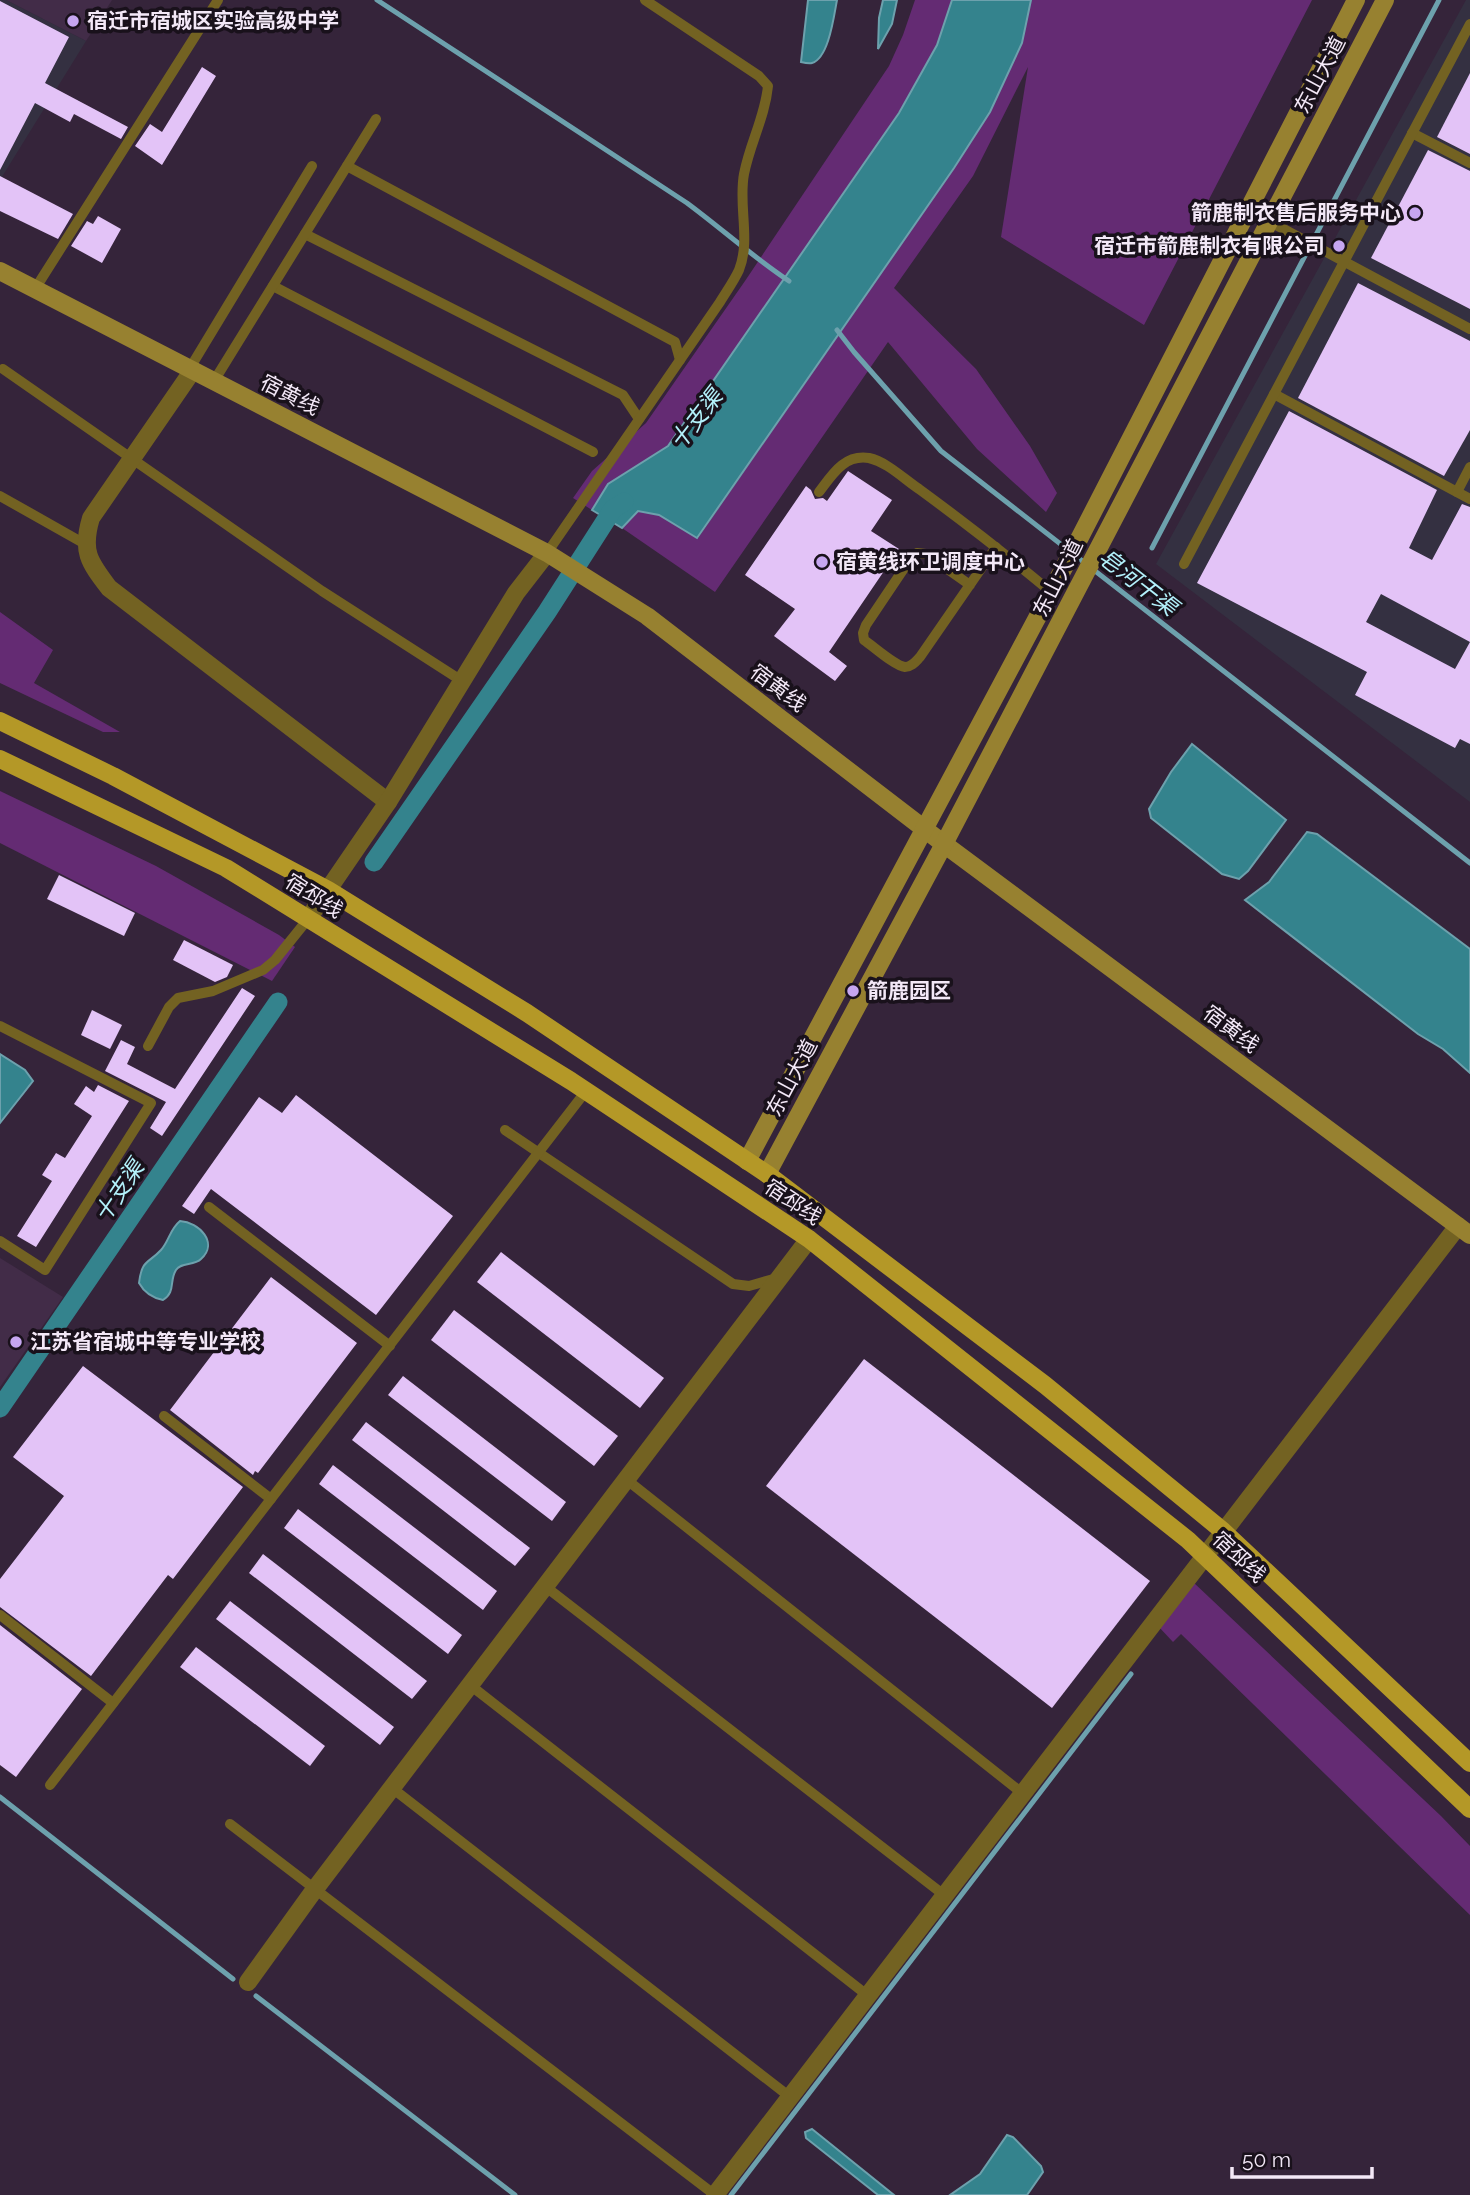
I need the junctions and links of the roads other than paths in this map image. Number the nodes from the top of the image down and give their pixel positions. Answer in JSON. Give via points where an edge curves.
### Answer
{"nodes":[{"id":1,"x":218,"y":0,"type":"edge"},
{"id":2,"x":645,"y":0,"type":"edge"},
{"id":3,"x":1356,"y":0,"type":"edge"},
{"id":4,"x":1385,"y":0,"type":"edge"},
{"id":5,"x":1470,"y":24,"type":"edge"},
{"id":6,"x":376,"y":119,"type":"dead end"},
{"id":7,"x":1412,"y":133,"type":"junction"},
{"id":8,"x":1470,"y":163,"type":"edge"},
{"id":9,"x":312,"y":166,"type":"dead end"},
{"id":10,"x":347,"y":166,"type":"junction"},
{"id":11,"x":1248,"y":210,"type":"junction"},
{"id":12,"x":1270,"y":221,"type":"junction"},
{"id":13,"x":305,"y":234,"type":"junction"},
{"id":14,"x":1344,"y":261,"type":"junction"},
{"id":15,"x":0,"y":271,"type":"edge"},
{"id":16,"x":273,"y":286,"type":"junction"},
{"id":17,"x":35,"y":289,"type":"junction"},
{"id":18,"x":1470,"y":330,"type":"edge"},
{"id":19,"x":680,"y":360,"type":"junction"},
{"id":20,"x":3,"y":369,"type":"dead end"},
{"id":21,"x":192,"y":369,"type":"junction"},
{"id":22,"x":214,"y":381,"type":"junction"},
{"id":23,"x":1274,"y":394,"type":"junction"},
{"id":24,"x":639,"y":419,"type":"junction"},
{"id":25,"x":593,"y":452,"type":"dead end"},
{"id":26,"x":132,"y":459,"type":"junction"},
{"id":27,"x":1470,"y":467,"type":"edge"},
{"id":28,"x":819,"y":492,"type":"dead end"},
{"id":29,"x":1457,"y":492,"type":"junction"},
{"id":30,"x":0,"y":496,"type":"edge"},
{"id":31,"x":1470,"y":499,"type":"edge"},
{"id":32,"x":85,"y":544,"type":"junction"},
{"id":33,"x":996,"y":547,"type":"junction"},
{"id":34,"x":552,"y":556,"type":"junction"},
{"id":35,"x":1184,"y":564,"type":"dead end"},
{"id":36,"x":970,"y":585,"type":"junction"},
{"id":37,"x":1051,"y":592,"type":"junction"},
{"id":38,"x":462,"y":681,"type":"junction"},
{"id":39,"x":0,"y":721,"type":"edge"},
{"id":40,"x":0,"y":759,"type":"edge"},
{"id":41,"x":388,"y":802,"type":"junction"},
{"id":42,"x":925,"y":829,"type":"junction"},
{"id":43,"x":944,"y":844,"type":"junction"},
{"id":44,"x":328,"y":890,"type":"junction"},
{"id":45,"x":308,"y":919,"type":"junction"},
{"id":46,"x":0,"y":1026,"type":"edge"},
{"id":47,"x":148,"y":1045,"type":"dead end"},
{"id":48,"x":586,"y":1091,"type":"junction"},
{"id":49,"x":505,"y":1130,"type":"dead end"},
{"id":50,"x":539,"y":1153,"type":"junction"},
{"id":51,"x":747,"y":1161,"type":"junction"},
{"id":52,"x":766,"y":1174,"type":"junction"},
{"id":53,"x":209,"y":1207,"type":"dead end"},
{"id":54,"x":1464,"y":1230,"type":"edge"},
{"id":55,"x":809,"y":1239,"type":"junction"},
{"id":56,"x":0,"y":1241,"type":"edge"},
{"id":57,"x":783,"y":1276,"type":"junction"},
{"id":58,"x":390,"y":1346,"type":"junction"},
{"id":59,"x":164,"y":1416,"type":"dead end"},
{"id":60,"x":627,"y":1480,"type":"junction"},
{"id":61,"x":271,"y":1499,"type":"junction"},
{"id":62,"x":1223,"y":1531,"type":"junction"},
{"id":63,"x":1205,"y":1555,"type":"junction"},
{"id":64,"x":545,"y":1587,"type":"junction"},
{"id":65,"x":0,"y":1615,"type":"edge"},
{"id":66,"x":470,"y":1685,"type":"junction"},
{"id":67,"x":113,"y":1703,"type":"junction"},
{"id":68,"x":1470,"y":1763,"type":"edge"},
{"id":69,"x":50,"y":1785,"type":"dead end"},
{"id":70,"x":392,"y":1788,"type":"junction"},
{"id":71,"x":1022,"y":1793,"type":"junction"},
{"id":72,"x":1470,"y":1808,"type":"edge"},
{"id":73,"x":230,"y":1824,"type":"dead end"},
{"id":74,"x":315,"y":1889,"type":"junction"},
{"id":75,"x":944,"y":1895,"type":"junction"},
{"id":76,"x":248,"y":1982,"type":"dead end"},
{"id":77,"x":867,"y":1995,"type":"junction"},
{"id":78,"x":790,"y":2096,"type":"junction"},
{"id":79,"x":715,"y":2195,"type":"edge"}],
"edges":[{"from":1,"to":17,"type":"lane"},
{"from":2,"to":19,"type":"lane","via":[[768,86],[742,187],[742,258],[730,286]]},
{"from":3,"to":11,"type":"main road","name":"东山大道"},
{"from":4,"to":12,"type":"main road","name":"东山大道"},
{"from":5,"to":7,"type":"lane"},
{"from":6,"to":10,"type":"lane"},
{"from":7,"to":8,"type":"lane"},
{"from":7,"to":14,"type":"lane"},
{"from":9,"to":21,"type":"lane"},
{"from":10,"to":13,"type":"lane"},
{"from":10,"to":19,"type":"lane","via":[[675,342]]},
{"from":11,"to":12,"type":"lane"},
{"from":11,"to":37,"type":"main road","name":"东山大道"},
{"from":12,"to":14,"type":"lane"},
{"from":12,"to":43,"type":"main road","name":"东山大道"},
{"from":13,"to":16,"type":"lane"},
{"from":13,"to":24,"type":"lane","via":[[623,395]]},
{"from":14,"to":18,"type":"lane"},
{"from":14,"to":23,"type":"lane"},
{"from":15,"to":17,"type":"main road","name":"宿黄线"},
{"from":16,"to":22,"type":"lane"},
{"from":16,"to":25,"type":"lane"},
{"from":17,"to":21,"type":"main road","name":"宿黄线"},
{"from":19,"to":24,"type":"lane"},
{"from":20,"to":26,"type":"lane"},
{"from":21,"to":22,"type":"main road","name":"宿黄线"},
{"from":21,"to":26,"type":"street"},
{"from":22,"to":34,"type":"main road","name":"宿黄线"},
{"from":23,"to":29,"type":"lane"},
{"from":23,"to":35,"type":"lane"},
{"from":24,"to":34,"type":"lane"},
{"from":26,"to":32,"type":"street","via":[[91,518]]},
{"from":26,"to":38,"type":"lane"},
{"from":27,"to":29,"type":"lane"},
{"from":28,"to":33,"type":"lane","via":[[839,466],[868,458],[887,466]]},
{"from":29,"to":31,"type":"lane"},
{"from":30,"to":32,"type":"lane"},
{"from":32,"to":41,"type":"street","via":[[89,560],[108,588]]},
{"from":33,"to":36,"type":"lane"},
{"from":33,"to":37,"type":"lane"},
{"from":34,"to":38,"type":"street","via":[[516,593]]},
{"from":34,"to":42,"type":"main road","name":"宿黄线","via":[[647,616]]},
{"from":36,"to":36,"type":"lane","via":[[913,665],[895,662],[864,640],[866,625],[917,553],[926,554]]},
{"from":37,"to":42,"type":"main road","name":"东山大道"},
{"from":38,"to":41,"type":"street"},
{"from":39,"to":44,"type":"main road","name":"宿邳线"},
{"from":40,"to":45,"type":"main road","name":"宿邳线","via":[[226,868]]},
{"from":41,"to":44,"type":"street"},
{"from":42,"to":43,"type":"main road","name":"宿黄线"},
{"from":42,"to":51,"type":"main road","name":"东山大道"},
{"from":43,"to":52,"type":"main road","name":"东山大道"},
{"from":43,"to":54,"type":"main road","name":"宿黄线"},
{"from":44,"to":45,"type":"street"},
{"from":44,"to":51,"type":"main road","name":"宿邳线","via":[[527,1013]]},
{"from":45,"to":47,"type":"lane","via":[[263,970],[178,998]]},
{"from":45,"to":48,"type":"main road","name":"宿邳线"},
{"from":46,"to":56,"type":"lane","via":[[151,1103],[45,1270]]},
{"from":48,"to":50,"type":"lane"},
{"from":48,"to":55,"type":"main road","name":"宿邳线"},
{"from":49,"to":50,"type":"lane"},
{"from":50,"to":57,"type":"lane","via":[[733,1284],[749,1286]]},
{"from":50,"to":58,"type":"lane"},
{"from":51,"to":52,"type":"main road","name":"宿邳线"},
{"from":52,"to":62,"type":"main road","name":"宿邳线","via":[[1045,1385]]},
{"from":53,"to":58,"type":"lane"},
{"from":54,"to":62,"type":"street"},
{"from":55,"to":57,"type":"street"},
{"from":55,"to":63,"type":"main road","name":"宿邳线"},
{"from":57,"to":60,"type":"street"},
{"from":58,"to":61,"type":"lane"},
{"from":59,"to":61,"type":"lane"},
{"from":60,"to":64,"type":"street"},
{"from":60,"to":71,"type":"lane"},
{"from":61,"to":67,"type":"lane"},
{"from":62,"to":63,"type":"street"},
{"from":62,"to":68,"type":"main road","name":"宿邳线"},
{"from":63,"to":71,"type":"street"},
{"from":63,"to":72,"type":"main road","name":"宿邳线"},
{"from":64,"to":66,"type":"street"},
{"from":64,"to":75,"type":"lane"},
{"from":65,"to":67,"type":"lane"},
{"from":66,"to":70,"type":"street"},
{"from":66,"to":77,"type":"lane"},
{"from":67,"to":69,"type":"lane"},
{"from":70,"to":74,"type":"street"},
{"from":70,"to":78,"type":"lane"},
{"from":71,"to":75,"type":"street"},
{"from":73,"to":74,"type":"lane"},
{"from":74,"to":76,"type":"street"},
{"from":74,"to":79,"type":"lane"},
{"from":75,"to":77,"type":"street"},
{"from":77,"to":78,"type":"street"},
{"from":78,"to":79,"type":"street"}]}
